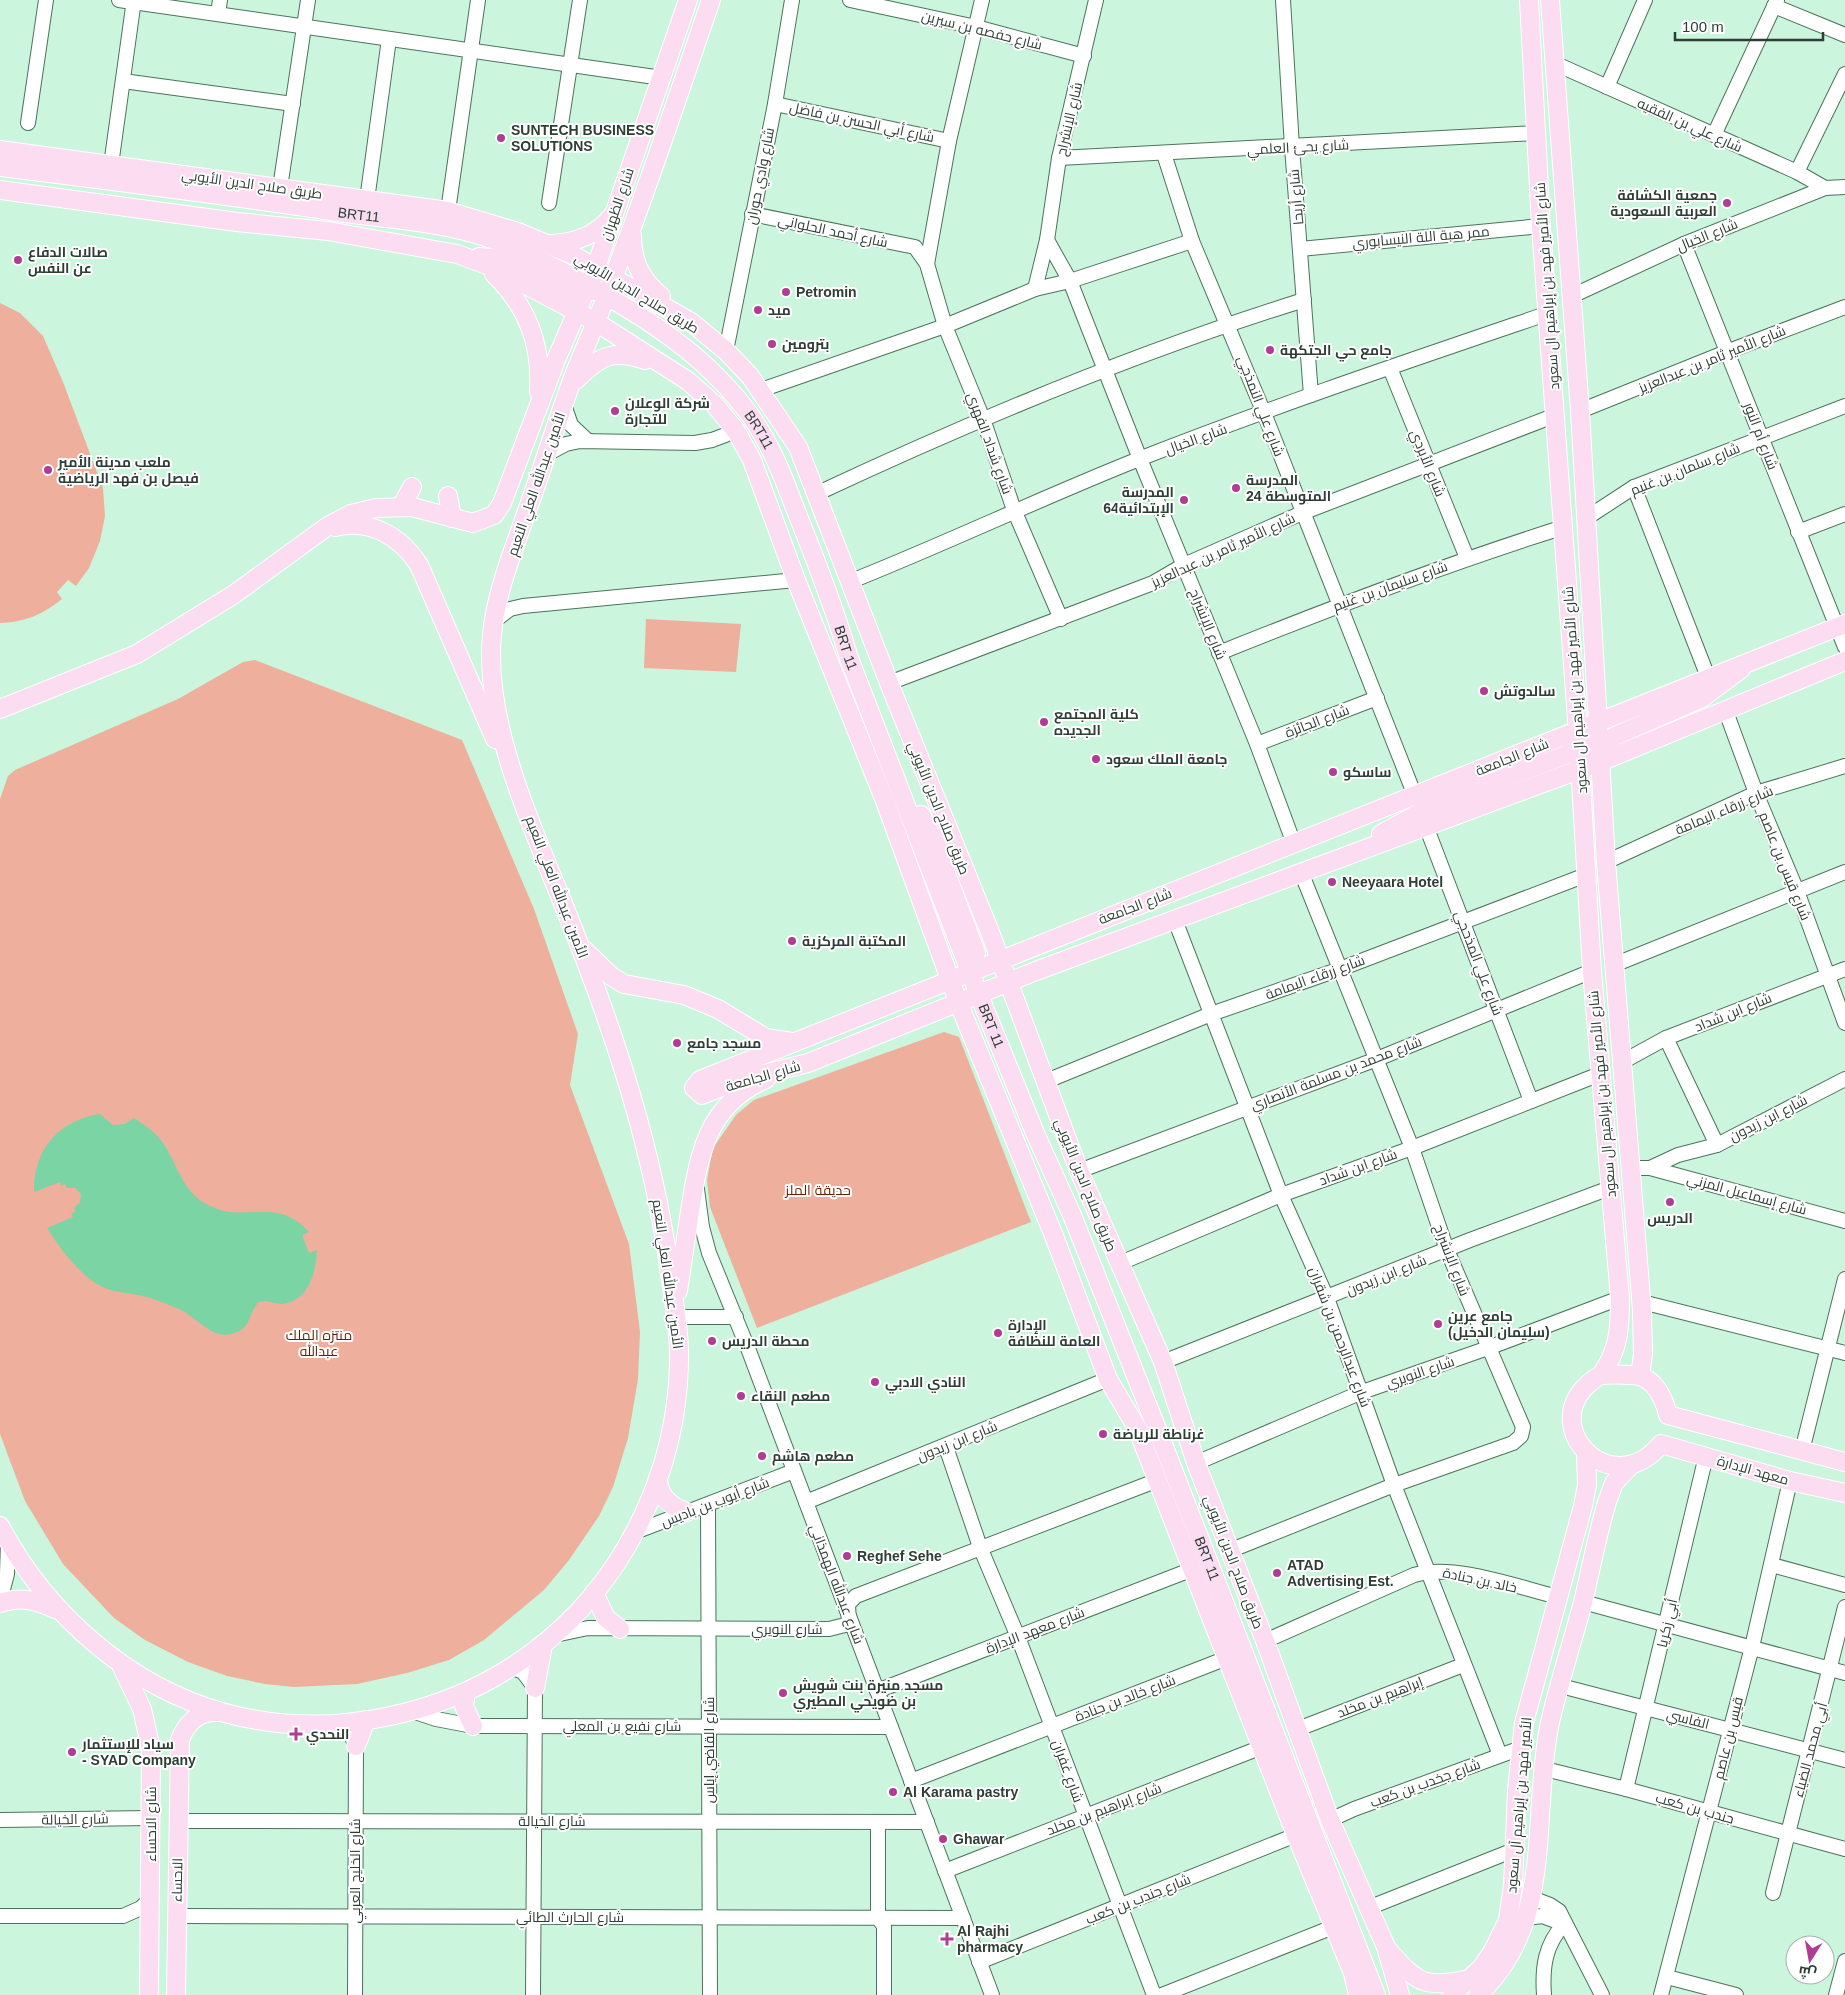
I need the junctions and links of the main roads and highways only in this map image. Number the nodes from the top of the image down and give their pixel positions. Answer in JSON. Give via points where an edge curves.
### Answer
{"nodes":[{"id":1,"x":688,"y":0,"type":"edge"},
{"id":2,"x":711,"y":0,"type":"edge"},
{"id":3,"x":1529,"y":0,"type":"edge"},
{"id":4,"x":1550,"y":0,"type":"edge"},
{"id":5,"x":0,"y":150,"type":"edge"},
{"id":6,"x":0,"y":167,"type":"edge"},
{"id":7,"x":0,"y":190,"type":"edge"},
{"id":8,"x":614,"y":214,"type":"junction"},
{"id":9,"x":632,"y":225,"type":"junction"},
{"id":10,"x":549,"y":244,"type":"junction"},
{"id":11,"x":474,"y":260,"type":"junction"},
{"id":12,"x":596,"y":267,"type":"junction"},
{"id":13,"x":614,"y":278,"type":"junction"},
{"id":14,"x":594,"y":291,"type":"junction"},
{"id":15,"x":575,"y":311,"type":"junction"},
{"id":16,"x":596,"y":322,"type":"junction"},
{"id":17,"x":691,"y":322,"type":"junction"},
{"id":18,"x":668,"y":367,"type":"junction"},
{"id":19,"x":570,"y":386,"type":"junction"},
{"id":20,"x":537,"y":409,"type":"junction"},
{"id":21,"x":412,"y":487,"type":"dead end"},
{"id":22,"x":448,"y":496,"type":"dead end"},
{"id":23,"x":401,"y":507,"type":"junction"},
{"id":24,"x":452,"y":518,"type":"junction"},
{"id":25,"x":318,"y":533,"type":"junction"},
{"id":26,"x":838,"y":620,"type":"joint"},
{"id":27,"x":1840,"y":626,"type":"edge"},
{"id":28,"x":1845,"y":661,"type":"edge"},
{"id":29,"x":1749,"y":662,"type":"junction"},
{"id":30,"x":0,"y":709,"type":"edge"},
{"id":31,"x":1597,"y":723,"type":"junction"},
{"id":32,"x":1579,"y":739,"type":"junction"},
{"id":33,"x":1599,"y":754,"type":"junction"},
{"id":34,"x":1580,"y":768,"type":"junction"},
{"id":35,"x":520,"y":791,"type":"junction"},
{"id":36,"x":1359,"y":850,"type":"junction"},
{"id":37,"x":580,"y":946,"type":"junction"},
{"id":38,"x":999,"y":960,"type":"junction"},
{"id":39,"x":976,"y":970,"type":"junction"},
{"id":40,"x":951,"y":981,"type":"junction"},
{"id":41,"x":1008,"y":983,"type":"junction"},
{"id":42,"x":983,"y":993,"type":"junction"},
{"id":43,"x":959,"y":1004,"type":"junction"},
{"id":44,"x":795,"y":1042,"type":"junction"},
{"id":45,"x":796,"y":1066,"type":"junction"},
{"id":46,"x":676,"y":1314,"type":"junction"},
{"id":47,"x":1601,"y":1375,"type":"junction"},
{"id":48,"x":1640,"y":1376,"type":"junction"},
{"id":49,"x":1586,"y":1453,"type":"junction"},
{"id":50,"x":1845,"y":1462,"type":"edge"},
{"id":51,"x":1630,"y":1466,"type":"junction"},
{"id":52,"x":658,"y":1479,"type":"junction"},
{"id":53,"x":1845,"y":1493,"type":"edge"},
{"id":54,"x":687,"y":1512,"type":"road end"},
{"id":55,"x":4,"y":1534,"type":"edge"},
{"id":56,"x":594,"y":1593,"type":"junction"},
{"id":57,"x":0,"y":1602,"type":"edge"},
{"id":58,"x":59,"y":1611,"type":"junction"},
{"id":59,"x":620,"y":1629,"type":"road end"},
{"id":60,"x":547,"y":1640,"type":"junction"},
{"id":61,"x":118,"y":1660,"type":"junction"},
{"id":62,"x":535,"y":1688,"type":"road end"},
{"id":63,"x":466,"y":1692,"type":"junction"},
{"id":64,"x":223,"y":1712,"type":"junction"},
{"id":65,"x":366,"y":1720,"type":"junction"},
{"id":66,"x":473,"y":1726,"type":"road end"},
{"id":67,"x":356,"y":1746,"type":"road end"},
{"id":68,"x":1386,"y":1947,"type":"junction"},
{"id":69,"x":1346,"y":1957,"type":"junction"},
{"id":70,"x":1474,"y":1987,"type":"edge"},
{"id":71,"x":151,"y":1990,"type":"edge"},
{"id":72,"x":175,"y":1991,"type":"edge"},
{"id":73,"x":1344,"y":1995,"type":"edge"},
{"id":74,"x":1358,"y":1995,"type":"edge"},
{"id":75,"x":1376,"y":1995,"type":"edge"},
{"id":76,"x":1400,"y":1995,"type":"edge"},
{"id":77,"x":1452,"y":1995,"type":"edge"}],
"edges":[{"from":1,"to":8,"type":"main road","name":"شارع الظهران"},
{"from":2,"to":9,"type":"main road","name":"شارع الظهران"},
{"from":3,"to":32,"type":"main road","name":"شارع الأمير فهد بن إبراهيم ال سعود","via":[[1541,226]]},
{"from":4,"to":31,"type":"main road","name":"شارع الأمير فهد بن إبراهيم ال سعود","via":[[1580,412]]},
{"from":5,"to":10,"type":"main road","name":"طريق صلاح الدين الأيوبي","via":[[448,212]]},
{"from":6,"to":14,"type":"main road","name":"BRT11","via":[[449,228],[491,239],[538,259]]},
{"from":7,"to":11,"type":"main road","via":[[344,234],[444,251]]},
{"from":8,"to":10,"type":"main road","via":[[607,223],[586,237],[574,242]]},
{"from":8,"to":12,"type":"main road","name":"شارع الظهران"},
{"from":9,"to":13,"type":"main road","name":"شارع الظهران"},
{"from":9,"to":17,"type":"main road","via":[[632,252],[644,281]]},
{"from":10,"to":12,"type":"main road","name":"طريق صلاح الدين الأيوبي"},
{"from":11,"to":14,"type":"main road","via":[[487,257],[505,260],[568,289]]},
{"from":11,"to":15,"type":"main road"},
{"from":11,"to":20,"type":"main road","via":[[517,300],[531,325],[540,367]]},
{"from":12,"to":13,"type":"main road","name":"طريق صلاح الدين الأيوبي"},
{"from":12,"to":14,"type":"main road","name":"شارع الظهران"},
{"from":13,"to":14,"type":"main road","name":"شارع الظهران"},
{"from":13,"to":17,"type":"main road","name":"طريق صلاح الدين الأيوبي"},
{"from":14,"to":15,"type":"main road"},
{"from":14,"to":16,"type":"main road","name":"الأمين عبدالله العلي النعيم"},
{"from":14,"to":26,"type":"main road","name":"BRT11","via":[[694,353],[713,370],[752,418],[781,472]]},
{"from":15,"to":16,"type":"main road"},
{"from":15,"to":20,"type":"main road"},
{"from":16,"to":18,"type":"main road"},
{"from":16,"to":19,"type":"main road","name":"الأمين عبدالله العلي النعيم"},
{"from":17,"to":38,"type":"main road","name":"طريق صلاح الدين الأيوبي","via":[[726,351],[761,390],[798,447]]},
{"from":18,"to":19,"type":"main road","via":[[616,354],[599,359]]},
{"from":18,"to":40,"type":"main road","via":[[703,394],[736,431],[752,460],[796,580],[885,801]]},
{"from":19,"to":35,"type":"main road","name":"الأمين عبدالله العلي النعيم","via":[[502,585],[493,622],[490,662],[494,696]]},
{"from":20,"to":24,"type":"main road","via":[[499,509],[480,522],[466,523]]},
{"from":21,"to":23,"type":"main road"},
{"from":22,"to":24,"type":"main road"},
{"from":23,"to":24,"type":"main road","via":[[422,508]]},
{"from":23,"to":25,"type":"main road","via":[[351,514]]},
{"from":25,"to":30,"type":"main road","via":[[246,587],[137,654]]},
{"from":25,"to":35,"type":"main road","via":[[343,525],[368,526],[392,536],[412,554]]},
{"from":26,"to":39,"type":"main road","name":"BRT 11","via":[[856,655],[934,842]]},
{"from":27,"to":29,"type":"main road","name":"شارع الجامعة"},
{"from":28,"to":33,"type":"main road","name":"شارع الجامعة"},
{"from":29,"to":31,"type":"main road","name":"شارع الجامعة"},
{"from":29,"to":33,"type":"main road","via":[[1708,695],[1615,736]]},
{"from":31,"to":32,"type":"main road","name":"شارع الجامعة"},
{"from":31,"to":33,"type":"main road","name":"شارع الأمير فهد بن إبراهيم ال سعود"},
{"from":32,"to":34,"type":"main road","name":"شارع الأمير فهد بن إبراهيم ال سعود"},
{"from":32,"to":36,"type":"main road","via":[[1566,755],[1421,811]]},
{"from":32,"to":38,"type":"main road","name":"شارع الجامعة","via":[[1415,796]]},
{"from":33,"to":34,"type":"main road","name":"شارع الجامعة"},
{"from":33,"to":48,"type":"main road","name":"شارع الأمير فهد بن إبراهيم ال سعود","via":[[1624,1061],[1641,1168],[1644,1354]]},
{"from":34,"to":36,"type":"main road","name":"شارع الجامعة"},
{"from":34,"to":47,"type":"main road","name":"شارع الأمير فهد بن إبراهيم ال سعود","via":[[1592,971],[1620,1298],[1618,1341]]},
{"from":35,"to":37,"type":"main road","name":"الأمين عبدالله العلي النعيم"},
{"from":36,"to":41,"type":"main road","name":"شارع الجامعة"},
{"from":37,"to":44,"type":"main road","via":[[624,984],[684,996],[718,1009],[766,1038]]},
{"from":37,"to":46,"type":"main road","name":"الأمين عبدالله العلي النعيم","via":[[622,1059],[644,1138],[662,1217]]},
{"from":38,"to":39,"type":"main road","name":"شارع الجامعة"},
{"from":38,"to":41,"type":"main road","name":"طريق صلاح الدين الأيوبي"},
{"from":39,"to":40,"type":"main road","name":"شارع الجامعة"},
{"from":39,"to":42,"type":"main road","name":"BRT 11"},
{"from":40,"to":43,"type":"main road"},
{"from":40,"to":44,"type":"main road","name":"شارع الجامعة"},
{"from":41,"to":42,"type":"main road","name":"شارع الجامعة"},
{"from":41,"to":68,"type":"main road","name":"طريق صلاح الدين الأيوبي","via":[[1079,1171],[1163,1362],[1196,1463],[1330,1820]]},
{"from":42,"to":43,"type":"main road","name":"شارع الجامعة"},
{"from":42,"to":75,"type":"main road","name":"BRT 11","via":[[1167,1453]]},
{"from":43,"to":45,"type":"main road","name":"شارع الجامعة"},
{"from":43,"to":69,"type":"main road","via":[[1054,1236],[1108,1379],[1137,1428]]},
{"from":44,"to":45,"type":"main road","name":"شارع الجامعة","via":[[700,1080],[694,1088],[698,1094],[706,1094],[736,1081]]},
{"from":45,"to":46,"type":"main road","via":[[759,1082],[733,1101],[705,1140],[696,1171]]},
{"from":46,"to":52,"type":"main road","name":"الأمين عبدالله العلي النعيم","via":[[678,1380],[672,1428]]},
{"from":47,"to":48,"type":"main road"},
{"from":47,"to":49,"type":"main road","name":"شارع الأمير فهد بن إبراهيم ال سعود","via":[[1580,1393],[1574,1405],[1574,1432]]},
{"from":48,"to":50,"type":"main road","via":[[1659,1391],[1668,1415]]},
{"from":49,"to":51,"type":"main road","via":[[1601,1463],[1615,1467]]},
{"from":49,"to":70,"type":"main road","name":"الأمير فهد بن إبراهيم آل سعود","via":[[1586,1496],[1528,1702],[1521,1748],[1508,1920]]},
{"from":51,"to":53,"type":"main road","name":"معهد الإدارة","via":[[1643,1461],[1661,1444],[1790,1481]]},
{"from":51,"to":70,"type":"main road","name":"الأمير فهد بن إبراهيم آل سعود","via":[[1614,1483],[1607,1502],[1550,1726],[1532,1898],[1527,1918],[1512,1954],[1491,1983]]},
{"from":52,"to":54,"type":"main road","via":[[663,1497]]},
{"from":52,"to":56,"type":"main road","name":"الأمين عبدالله العلي النعيم","via":[[635,1532]]},
{"from":55,"to":58,"type":"main road","name":"الأمين عبدالله العلي النعيم","via":[[31,1578]]},
{"from":56,"to":59,"type":"main road","via":[[606,1618]]},
{"from":56,"to":60,"type":"main road","name":"الأمين عبدالله العلي النعيم"},
{"from":57,"to":58,"type":"main road","via":[[29,1599]]},
{"from":58,"to":61,"type":"main road","name":"الأمين عبدالله العلي النعيم"},
{"from":60,"to":62,"type":"main road"},
{"from":60,"to":63,"type":"main road","name":"الأمين عبدالله العلي النعيم","via":[[512,1667]]},
{"from":61,"to":64,"type":"main road","name":"الأمين عبدالله العلي النعيم","via":[[168,1691]]},
{"from":61,"to":71,"type":"main road","name":"شارع الاحساء","via":[[138,1696],[151,1749]]},
{"from":63,"to":65,"type":"main road","name":"الأمين عبدالله العلي النعيم","via":[[412,1711]]},
{"from":63,"to":66,"type":"main road","via":[[464,1706]]},
{"from":64,"to":65,"type":"main road","name":"الأمين عبدالله العلي النعيم","via":[[280,1723]]},
{"from":64,"to":72,"type":"main road","name":"الاحساء","via":[[204,1713],[188,1724],[180,1740]]},
{"from":65,"to":67,"type":"main road"},
{"from":68,"to":70,"type":"main road","via":[[1409,1974],[1422,1982]]},
{"from":68,"to":76,"type":"main road","name":"طريق صلاح الدين الأيوبي"},
{"from":69,"to":73,"type":"main road"},
{"from":69,"to":74,"type":"main road"},
{"from":70,"to":77,"type":"main road","name":"الأمير فهد بن إبراهيم آل سعود"}]}
